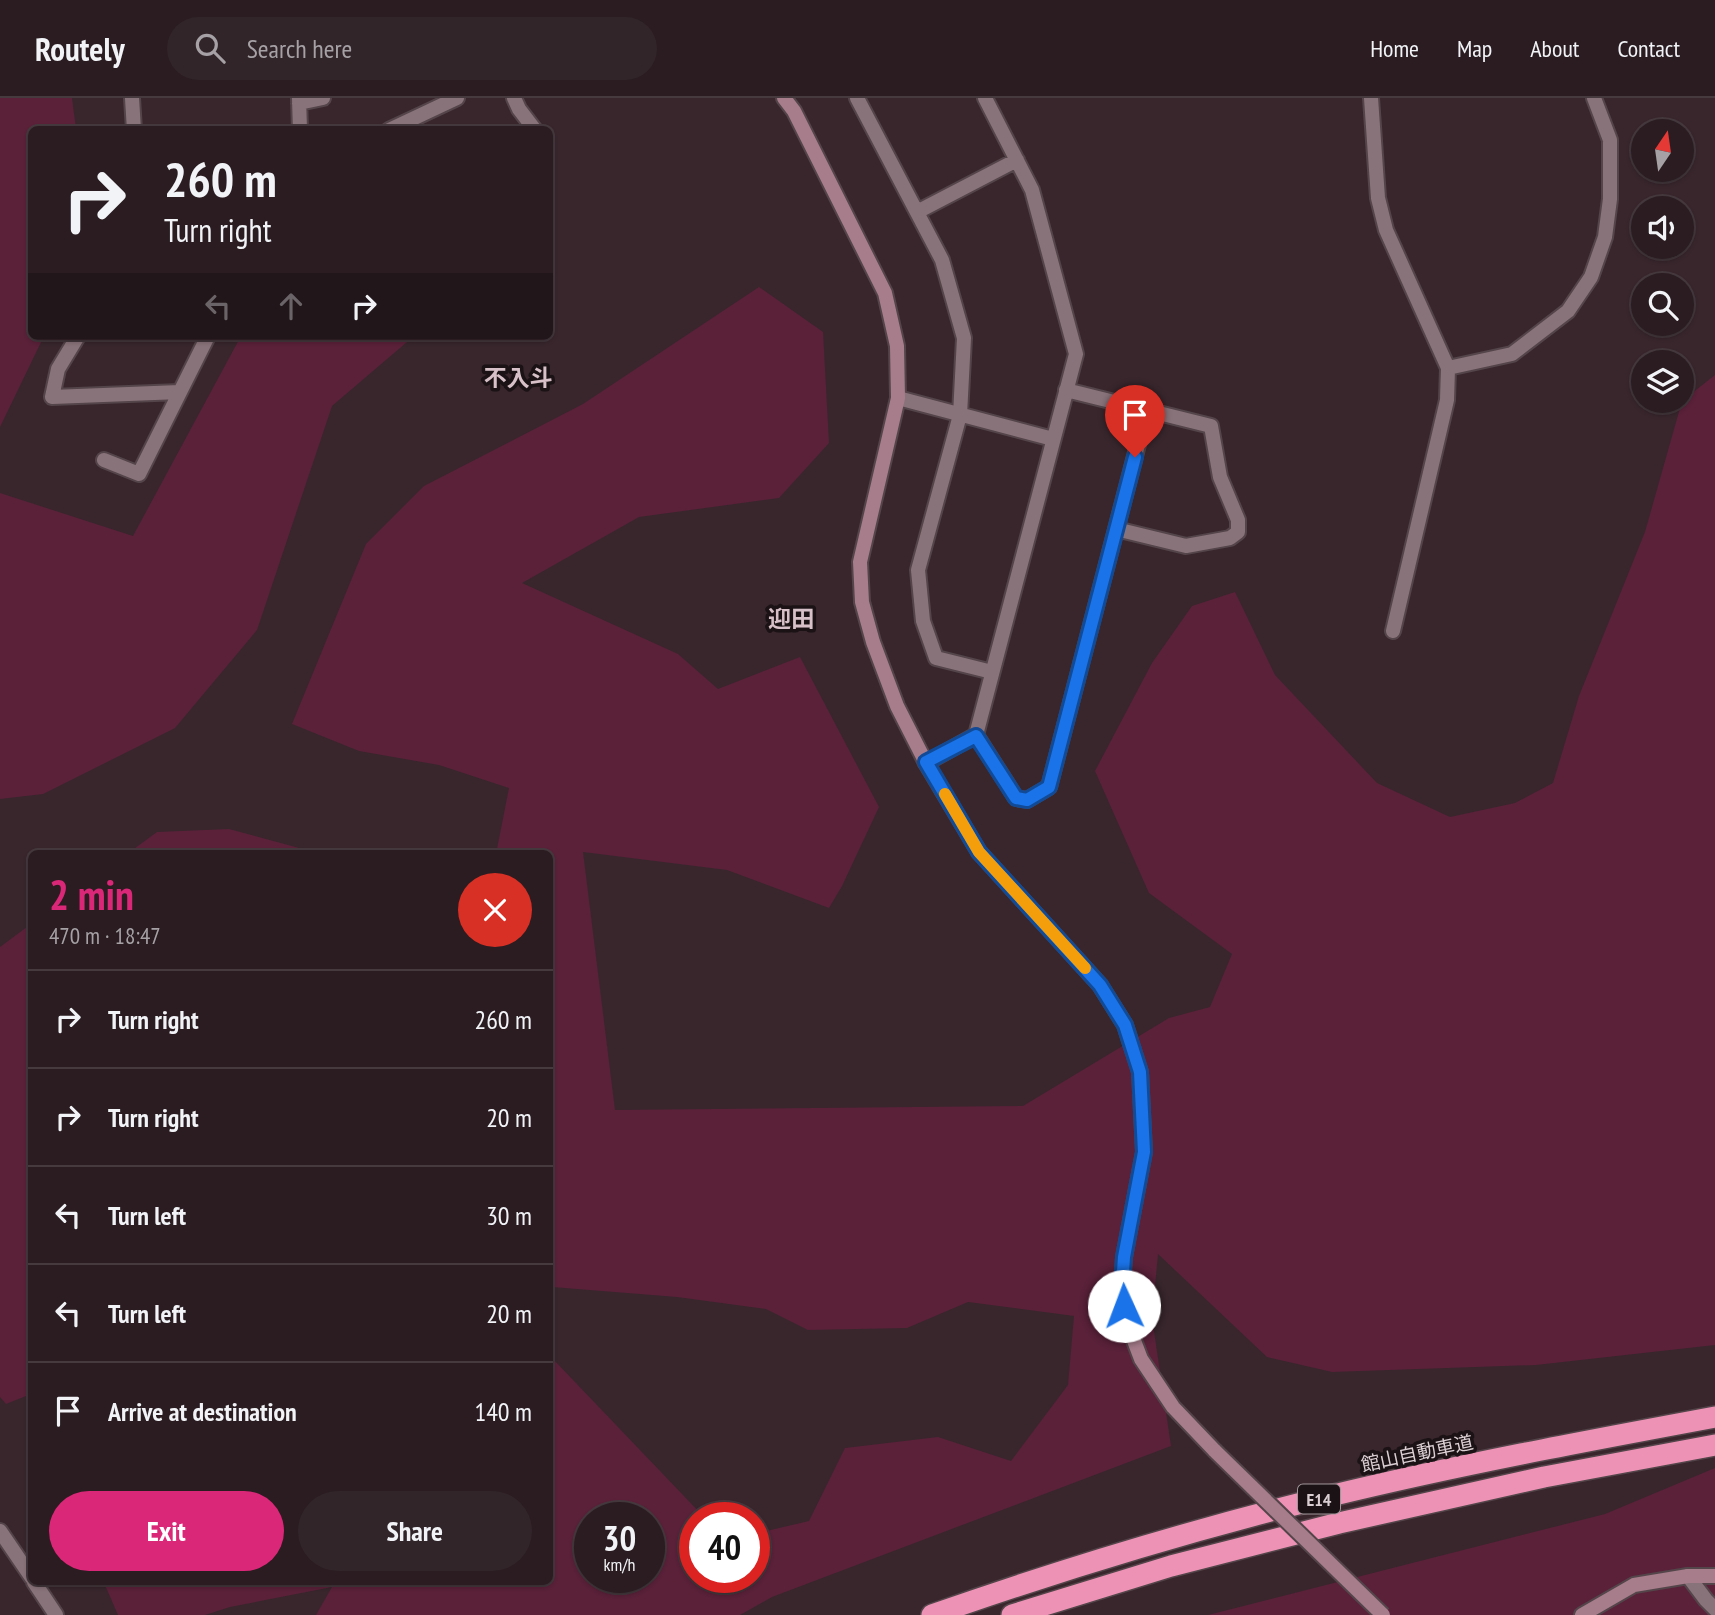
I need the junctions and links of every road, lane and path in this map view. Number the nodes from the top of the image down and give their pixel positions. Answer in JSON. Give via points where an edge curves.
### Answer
{"nodes":[{"id":1,"x":132,"y":98,"type":"edge"},
{"id":2,"x":323,"y":98,"type":"edge"},
{"id":3,"x":457,"y":98,"type":"edge"},
{"id":4,"x":514,"y":98,"type":"edge"},
{"id":5,"x":785,"y":98,"type":"edge"},
{"id":6,"x":857,"y":98,"type":"edge"},
{"id":7,"x":985,"y":98,"type":"edge"},
{"id":8,"x":1371,"y":98,"type":"edge"},
{"id":9,"x":1594,"y":98,"type":"edge"},
{"id":10,"x":299,"y":101,"type":"edge"},
{"id":11,"x":134,"y":126,"type":"edge"},
{"id":12,"x":300,"y":126,"type":"edge"},
{"id":13,"x":397,"y":126,"type":"edge"},
{"id":14,"x":532,"y":126,"type":"edge"},
{"id":15,"x":1017,"y":160,"type":"junction"},
{"id":16,"x":917,"y":212,"type":"junction"},
{"id":17,"x":76,"y":340,"type":"edge"},
{"id":18,"x":206,"y":340,"type":"edge"},
{"id":19,"x":1448,"y":368,"type":"junction"},
{"id":20,"x":1066,"y":390,"type":"junction"},
{"id":21,"x":180,"y":392,"type":"junction"},
{"id":22,"x":898,"y":398,"type":"junction"},
{"id":23,"x":1147,"y":410,"type":"junction"},
{"id":24,"x":960,"y":415,"type":"junction"},
{"id":25,"x":1053,"y":439,"type":"junction"},
{"id":26,"x":104,"y":460,"type":"dead end"},
{"id":27,"x":1116,"y":529,"type":"junction"},
{"id":28,"x":1393,"y":631,"type":"dead end"},
{"id":29,"x":992,"y":672,"type":"junction"},
{"id":30,"x":976,"y":736,"type":"junction"},
{"id":31,"x":926,"y":762,"type":"junction"},
{"id":32,"x":1715,"y":1418,"type":"edge"},
{"id":33,"x":1715,"y":1446,"type":"edge"},
{"id":34,"x":0,"y":1531,"type":"edge"},
{"id":35,"x":28,"y":1573,"type":"edge"},
{"id":36,"x":1688,"y":1576,"type":"junction"},
{"id":37,"x":1715,"y":1576,"type":"edge"},
{"id":38,"x":36,"y":1585,"type":"edge"},
{"id":39,"x":1715,"y":1609,"type":"edge"},
{"id":40,"x":56,"y":1615,"type":"edge"},
{"id":41,"x":933,"y":1615,"type":"edge"},
{"id":42,"x":1012,"y":1615,"type":"edge"},
{"id":43,"x":1383,"y":1615,"type":"edge"},
{"id":44,"x":1582,"y":1615,"type":"edge"}],
"edges":[{"from":1,"to":11,"type":"street"},
{"from":2,"to":10,"type":"street"},
{"from":3,"to":13,"type":"street"},
{"from":4,"to":14,"type":"street"},
{"from":5,"to":22,"type":"street","via":[[885,293],[897,346]]},
{"from":6,"to":16,"type":"street"},
{"from":7,"to":15,"type":"street"},
{"from":8,"to":19,"type":"street","via":[[1378,198],[1386,230]]},
{"from":9,"to":19,"type":"street","via":[[1610,140],[1610,199],[1605,237],[1591,277],[1569,311],[1513,354]]},
{"from":10,"to":12,"type":"street"},
{"from":15,"to":16,"type":"street"},
{"from":15,"to":20,"type":"street","via":[[1032,190],[1076,354]]},
{"from":16,"to":24,"type":"street","via":[[942,260],[964,338]]},
{"from":17,"to":21,"type":"street","via":[[58,369],[52,397]]},
{"from":18,"to":21,"type":"street"},
{"from":19,"to":28,"type":"street","via":[[1447,400]]},
{"from":20,"to":23,"type":"street"},
{"from":20,"to":25,"type":"street"},
{"from":21,"to":26,"type":"street","via":[[139,474]]},
{"from":22,"to":24,"type":"street"},
{"from":22,"to":31,"type":"street","via":[[860,562],[862,602],[897,705]]},
{"from":23,"to":27,"type":"street"},
{"from":23,"to":27,"type":"street","via":[[1211,426],[1220,477],[1238,520],[1238,532],[1230,538],[1186,546]]},
{"from":24,"to":25,"type":"street"},
{"from":24,"to":29,"type":"street","via":[[918,569],[923,621],[936,658]]},
{"from":25,"to":29,"type":"street"},
{"from":27,"to":30,"type":"street","via":[[1049,787],[1027,800],[1016,798]]},
{"from":29,"to":30,"type":"street"},
{"from":30,"to":31,"type":"street"},
{"from":31,"to":43,"type":"street","bridge":true,"via":[[979,852],[1100,985],[1125,1025],[1140,1072],[1144,1152],[1122,1286],[1141,1359],[1173,1408]]},
{"from":32,"to":41,"type":"highway","name":"館山自動車道","number":"E14","via":[[1538,1450],[1330,1496],[1164,1540]]},
{"from":33,"to":42,"type":"highway","number":"E14","via":[[1339,1522],[1171,1566]]},
{"from":34,"to":35,"type":"street"},
{"from":36,"to":37,"type":"street"},
{"from":36,"to":39,"type":"street"},
{"from":36,"to":44,"type":"street","via":[[1634,1586]]},
{"from":38,"to":40,"type":"street"}]}
